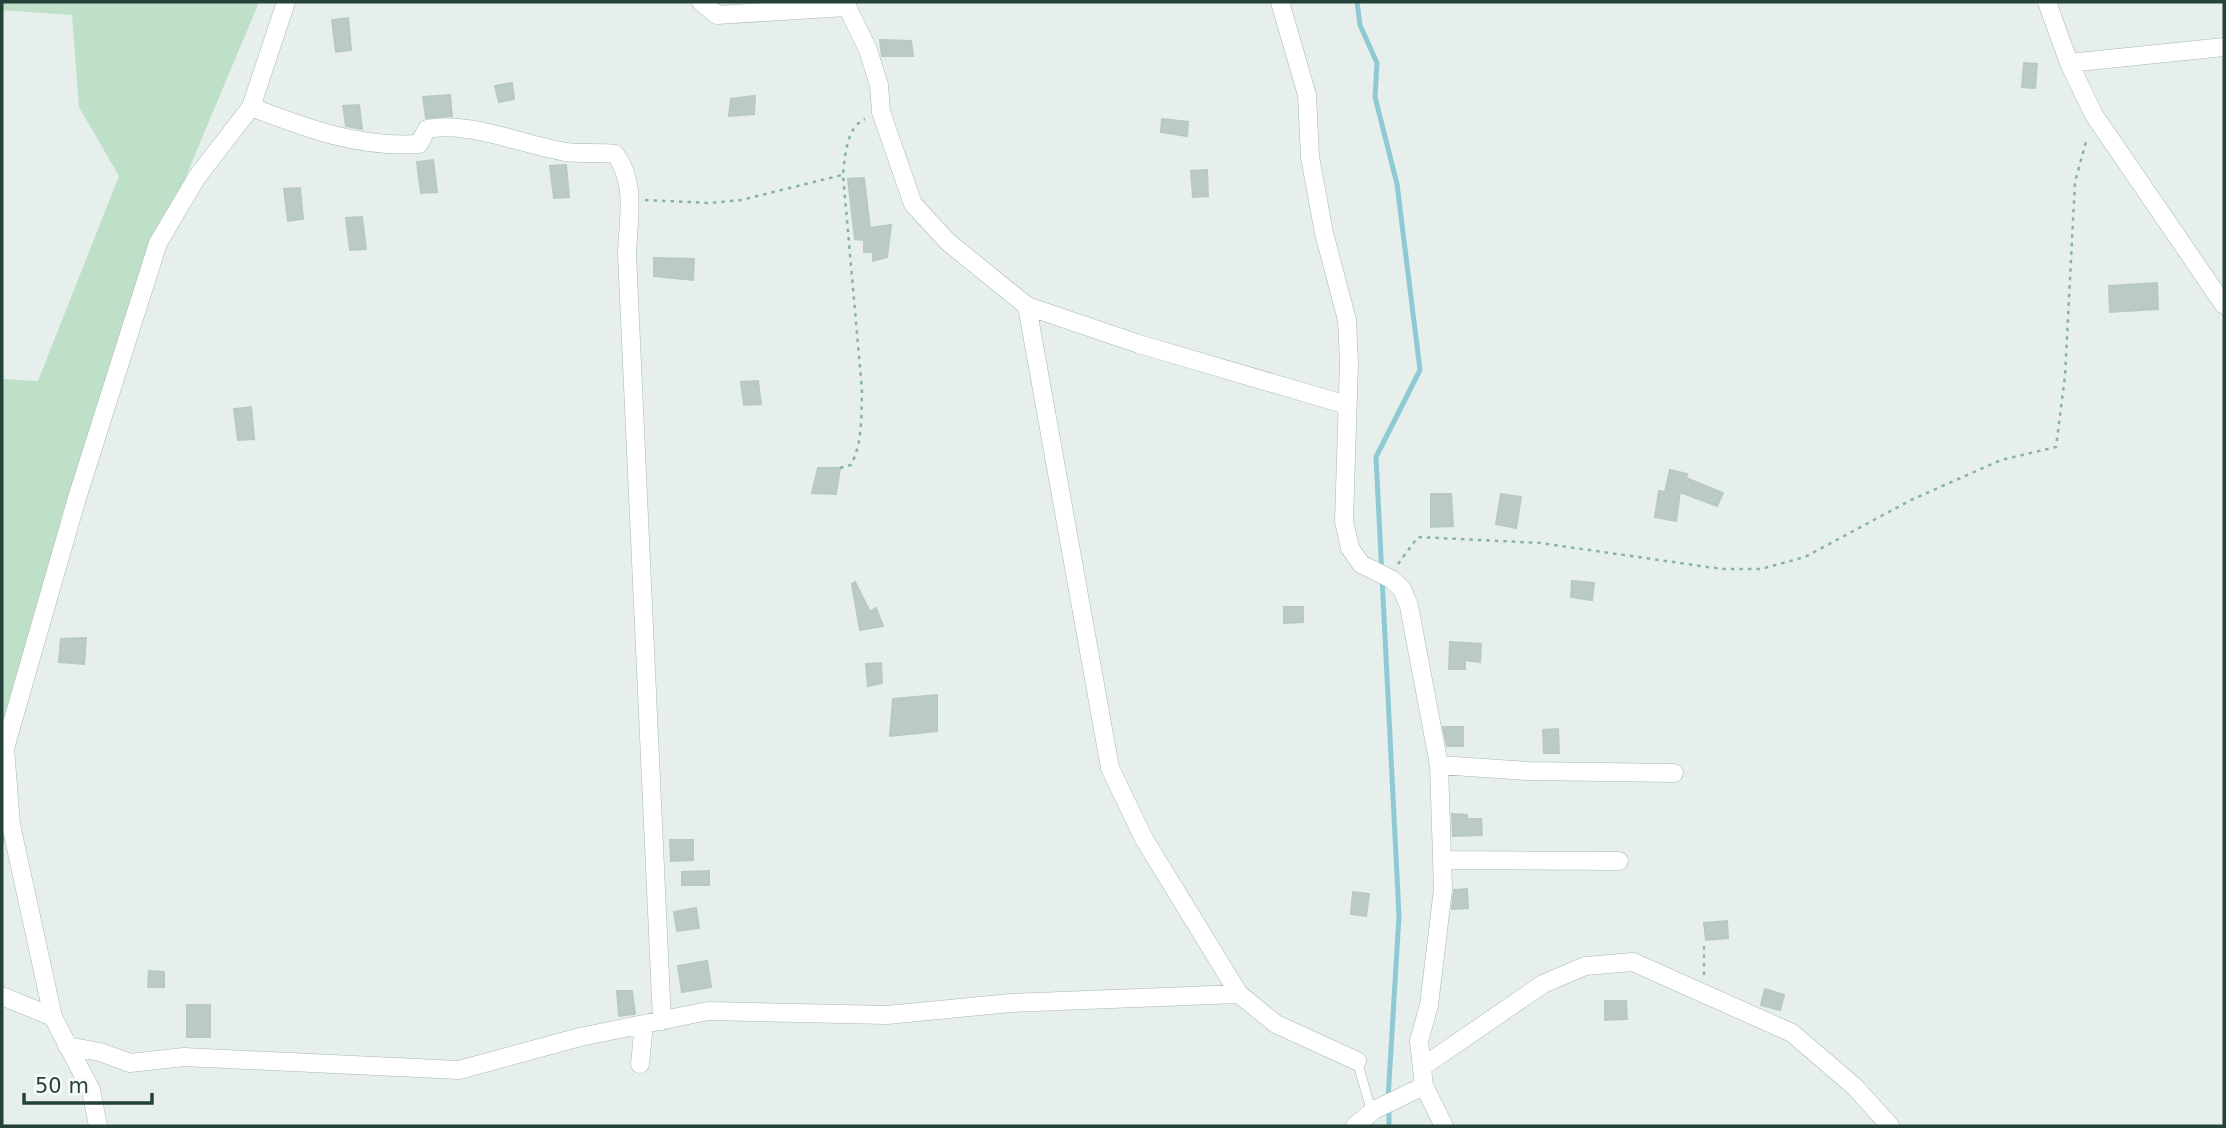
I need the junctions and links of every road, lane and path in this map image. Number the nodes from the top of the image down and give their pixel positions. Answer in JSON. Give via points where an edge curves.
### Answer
{"nodes":[{"id":1,"x":286,"y":2,"type":"edge"},
{"id":2,"x":701,"y":2,"type":"edge"},
{"id":3,"x":1280,"y":2,"type":"edge"},
{"id":4,"x":2047,"y":2,"type":"edge"},
{"id":5,"x":846,"y":4,"type":"edge"},
{"id":6,"x":2224,"y":47,"type":"edge"},
{"id":7,"x":2069,"y":63,"type":"junction"},
{"id":8,"x":251,"y":107,"type":"junction"},
{"id":9,"x":881,"y":112,"type":"junction"},
{"id":10,"x":2094,"y":114,"type":"junction"},
{"id":11,"x":843,"y":175,"type":"junction"},
{"id":12,"x":631,"y":200,"type":"junction"},
{"id":13,"x":2224,"y":305,"type":"edge"},
{"id":14,"x":1027,"y":306,"type":"junction"},
{"id":15,"x":1347,"y":405,"type":"junction"},
{"id":16,"x":840,"y":468,"type":"dead end"},
{"id":17,"x":1383,"y":574,"type":"junction"},
{"id":18,"x":1439,"y":765,"type":"junction"},
{"id":19,"x":1674,"y":773,"type":"dead end"},
{"id":20,"x":1443,"y":860,"type":"junction"},
{"id":21,"x":1619,"y":861,"type":"dead end"},
{"id":22,"x":1704,"y":944,"type":"dead end"},
{"id":23,"x":1239,"y":994,"type":"junction"},
{"id":24,"x":1703,"y":994,"type":"junction"},
{"id":25,"x":2,"y":996,"type":"edge"},
{"id":26,"x":53,"y":1017,"type":"junction"},
{"id":27,"x":662,"y":1021,"type":"junction"},
{"id":28,"x":644,"y":1024,"type":"junction"},
{"id":29,"x":67,"y":1046,"type":"junction"},
{"id":30,"x":1357,"y":1061,"type":"joint"},
{"id":31,"x":640,"y":1064,"type":"dead end"},
{"id":32,"x":1422,"y":1067,"type":"junction"},
{"id":33,"x":1424,"y":1086,"type":"junction"},
{"id":34,"x":98,"y":1126,"type":"edge"},
{"id":35,"x":1355,"y":1126,"type":"edge"},
{"id":36,"x":1444,"y":1126,"type":"edge"},
{"id":37,"x":1890,"y":1126,"type":"edge"}],
"edges":[{"from":1,"to":8,"type":"street"},
{"from":2,"to":5,"type":"street","via":[[717,15]]},
{"from":3,"to":15,"type":"street","via":[[1307,95],[1310,157],[1347,320]]},
{"from":4,"to":7,"type":"street"},
{"from":5,"to":9,"type":"street","via":[[879,85]]},
{"from":6,"to":7,"type":"street"},
{"from":7,"to":10,"type":"street"},
{"from":8,"to":12,"type":"street","via":[[322,135],[396,145],[419,144],[427,129],[439,126],[568,152],[615,154],[625,168]]},
{"from":8,"to":26,"type":"street","via":[[197,177],[158,243],[77,498],[5,748],[11,825]]},
{"from":9,"to":11,"type":"path","via":[[859,121],[848,142]]},
{"from":9,"to":14,"type":"street","via":[[913,204],[948,242]]},
{"from":10,"to":13,"type":"street"},
{"from":10,"to":17,"type":"path","via":[[2075,182],[2065,376],[2056,447],[2001,460],[1911,500],[1805,557],[1760,569],[1722,569],[1540,543],[1418,537]]},
{"from":11,"to":12,"type":"path","via":[[741,200]]},
{"from":11,"to":16,"type":"path","via":[[862,390],[857,453],[850,465]]},
{"from":12,"to":27,"type":"street","via":[[627,254]]},
{"from":14,"to":15,"type":"street"},
{"from":14,"to":23,"type":"street","via":[[1110,768],[1144,839]]},
{"from":15,"to":17,"type":"street","via":[[1344,521],[1350,548],[1361,564]]},
{"from":17,"to":18,"type":"street","via":[[1402,589],[1409,606]]},
{"from":18,"to":19,"type":"street"},
{"from":18,"to":20,"type":"street"},
{"from":20,"to":21,"type":"street"},
{"from":20,"to":32,"type":"street","via":[[1431,991],[1419,1041]]},
{"from":22,"to":24,"type":"path"},
{"from":23,"to":27,"type":"street","via":[[1011,1003],[887,1015],[708,1011]]},
{"from":23,"to":30,"type":"street","via":[[1276,1024]]},
{"from":24,"to":32,"type":"street","via":[[1633,962],[1585,966],[1543,984]]},
{"from":24,"to":37,"type":"street","via":[[1792,1033],[1855,1087]]},
{"from":25,"to":26,"type":"street"},
{"from":26,"to":29,"type":"street"},
{"from":27,"to":28,"type":"street"},
{"from":28,"to":29,"type":"street","via":[[458,1070],[184,1057],[130,1063]]},
{"from":28,"to":31,"type":"street"},
{"from":29,"to":34,"type":"street","via":[[92,1090]]},
{"from":30,"to":35,"type":"lane","via":[[1370,1106]]},
{"from":32,"to":33,"type":"street"},
{"from":33,"to":35,"type":"street","via":[[1374,1110]]},
{"from":33,"to":36,"type":"street"}]}
